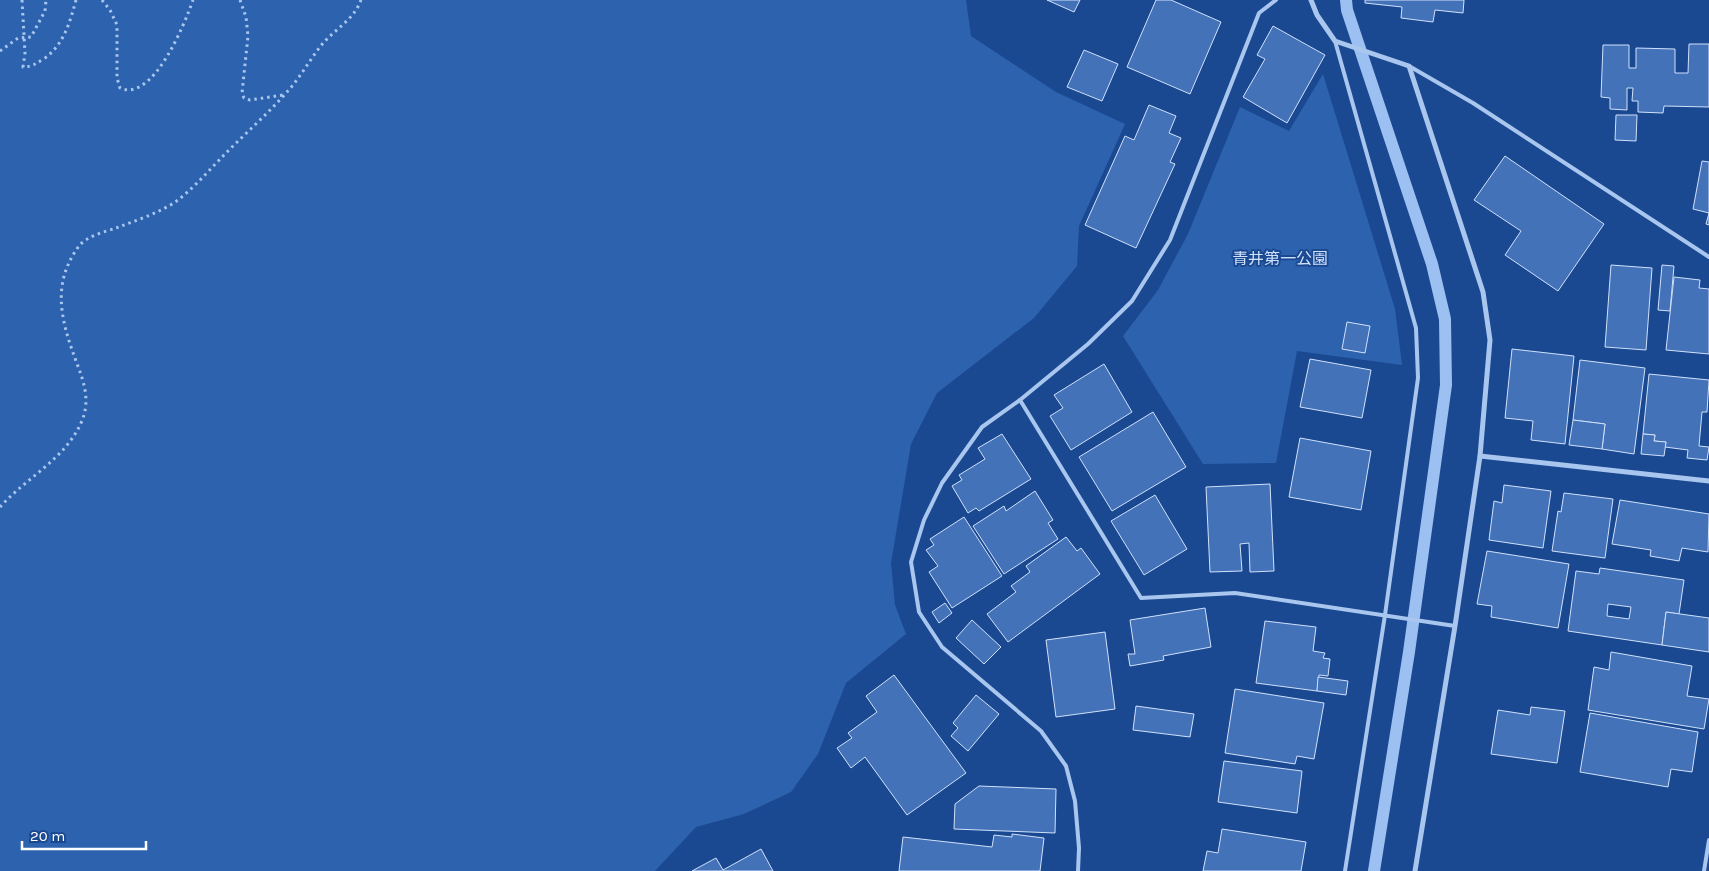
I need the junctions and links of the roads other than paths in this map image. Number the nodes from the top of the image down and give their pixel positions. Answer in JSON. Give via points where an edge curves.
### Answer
{"nodes":[{"id":1,"x":1276,"y":0,"type":"edge"},
{"id":2,"x":1311,"y":0,"type":"edge"},
{"id":3,"x":1335,"y":41,"type":"junction"},
{"id":4,"x":1409,"y":66,"type":"junction"},
{"id":5,"x":1709,"y":257,"type":"edge"},
{"id":6,"x":1020,"y":400,"type":"junction"},
{"id":7,"x":1480,"y":456,"type":"junction"},
{"id":8,"x":1709,"y":481,"type":"edge"},
{"id":9,"x":1385,"y":615,"type":"junction"},
{"id":10,"x":1456,"y":626,"type":"junction"},
{"id":11,"x":1709,"y":840,"type":"edge"},
{"id":12,"x":1078,"y":871,"type":"edge"},
{"id":13,"x":1345,"y":871,"type":"edge"},
{"id":14,"x":1415,"y":871,"type":"edge"},
{"id":15,"x":1704,"y":871,"type":"edge"}],
"edges":[{"from":1,"to":6,"type":"lane","via":[[1259,12],[1170,240],[1132,301],[1088,344]]},
{"from":2,"to":3,"type":"street"},
{"from":3,"to":4,"type":"street"},
{"from":3,"to":9,"type":"lane","via":[[1416,328],[1418,378]]},
{"from":4,"to":5,"type":"lane","via":[[1473,103]]},
{"from":4,"to":7,"type":"street","via":[[1483,292],[1490,340]]},
{"from":6,"to":9,"type":"lane","via":[[1140,598],[1235,592]]},
{"from":6,"to":12,"type":"lane","via":[[982,428],[942,483],[924,520],[911,562],[919,612],[942,647],[1041,730],[1066,766],[1075,801]]},
{"from":7,"to":8,"type":"street"},
{"from":7,"to":10,"type":"street"},
{"from":9,"to":10,"type":"lane"},
{"from":9,"to":13,"type":"lane"},
{"from":10,"to":14,"type":"street"},
{"from":11,"to":15,"type":"lane"}]}
